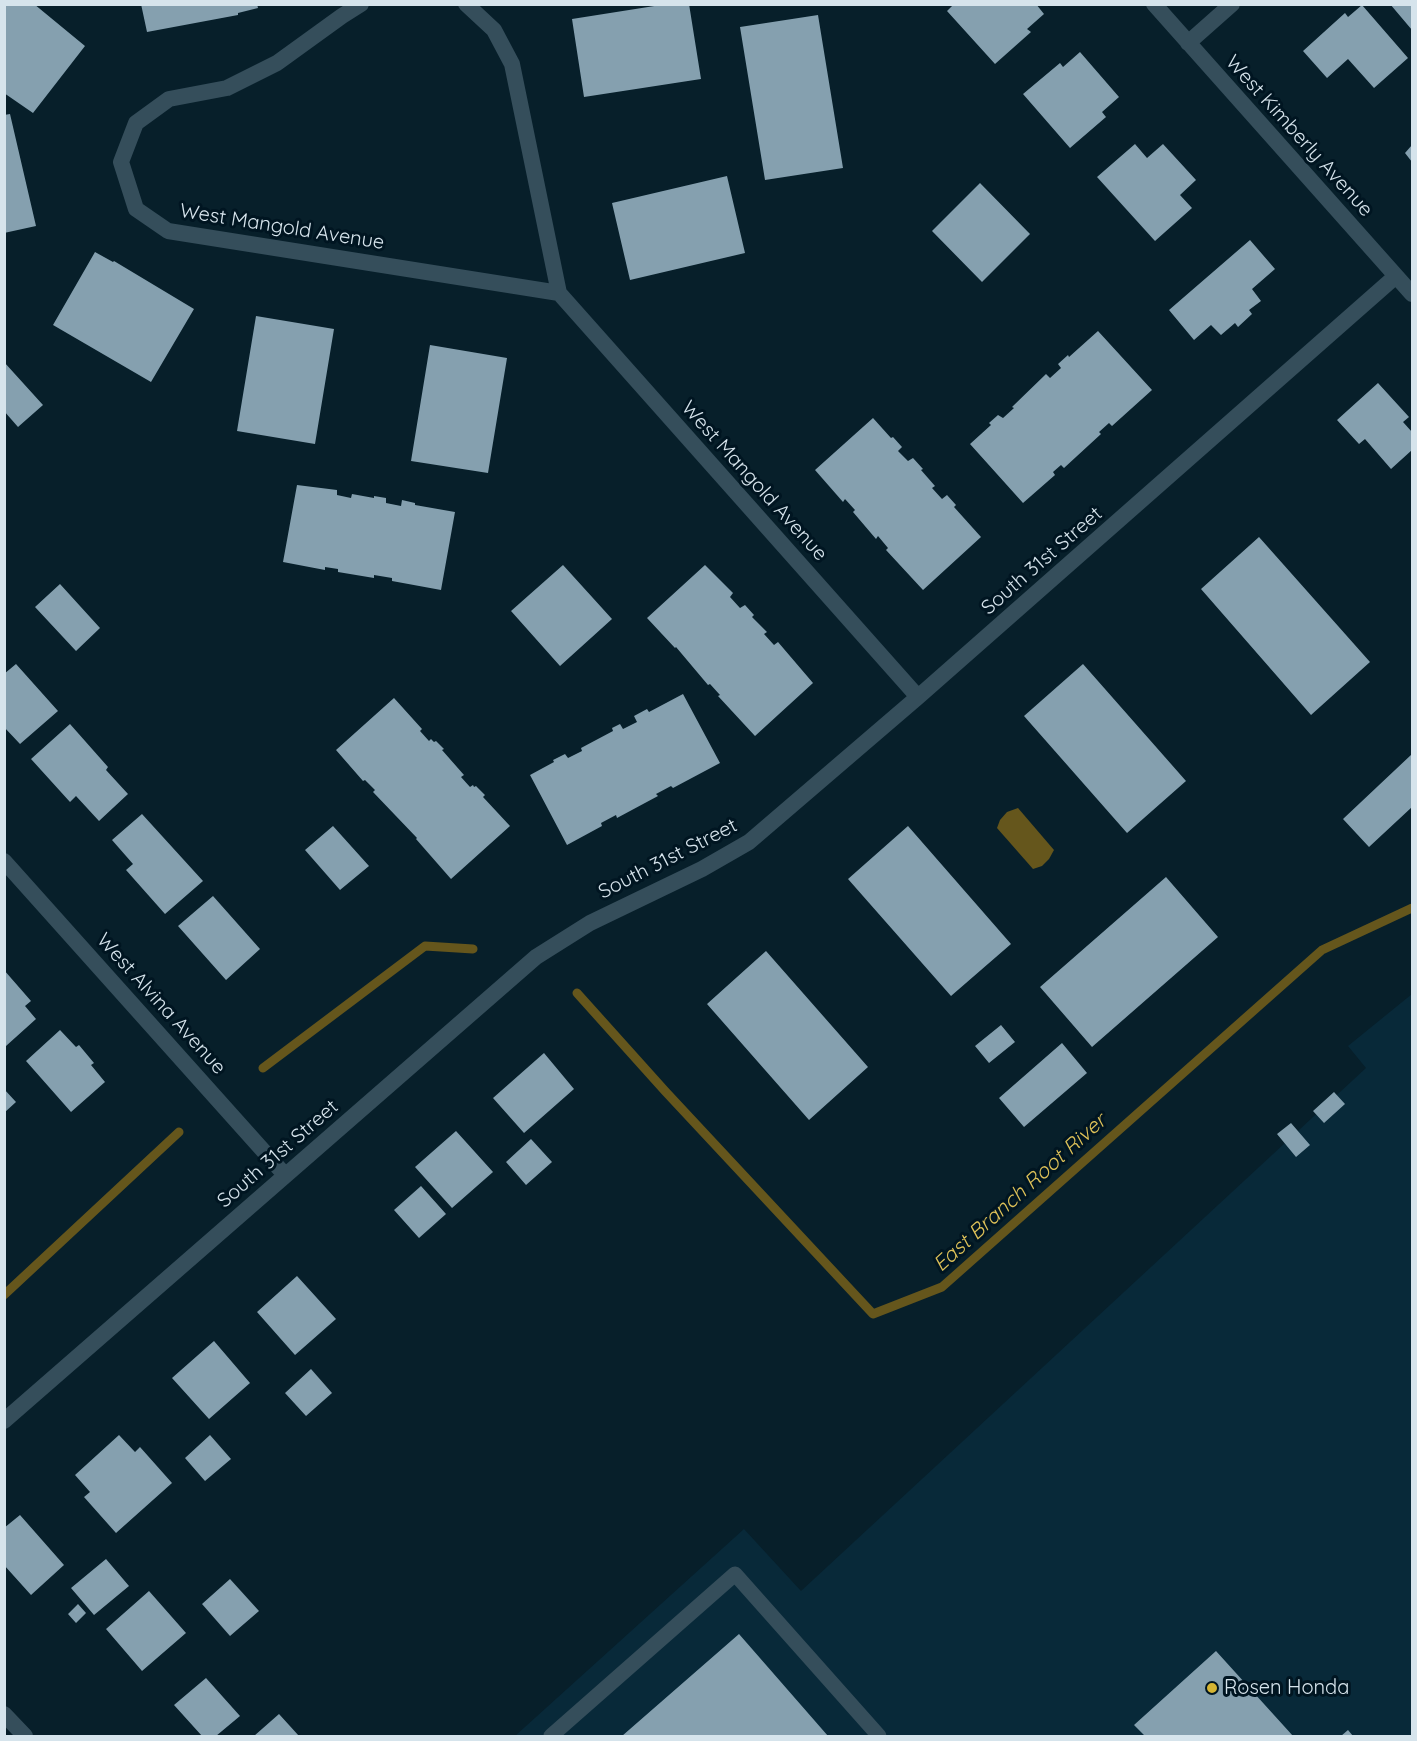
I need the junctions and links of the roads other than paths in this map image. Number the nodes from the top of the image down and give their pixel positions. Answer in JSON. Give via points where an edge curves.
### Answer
{"nodes":[{"id":1,"x":361,"y":4,"type":"edge"},
{"id":2,"x":466,"y":4,"type":"edge"},
{"id":3,"x":1154,"y":4,"type":"edge"},
{"id":4,"x":1232,"y":4,"type":"edge"},
{"id":5,"x":1188,"y":43,"type":"junction"},
{"id":6,"x":1396,"y":276,"type":"junction"},
{"id":7,"x":559,"y":293,"type":"junction"},
{"id":8,"x":1413,"y":294,"type":"edge"},
{"id":9,"x":918,"y":697,"type":"junction"},
{"id":10,"x":4,"y":861,"type":"edge"},
{"id":11,"x":285,"y":1176,"type":"junction"},
{"id":12,"x":4,"y":1421,"type":"edge"},
{"id":13,"x":4,"y":1714,"type":"edge"},
{"id":14,"x":25,"y":1737,"type":"edge"},
{"id":15,"x":552,"y":1737,"type":"edge"},
{"id":16,"x":879,"y":1737,"type":"edge"}],
"edges":[{"from":1,"to":7,"type":"street","name":"West Mangold Avenue","via":[[277,63],[227,88],[169,99],[136,123],[121,162],[136,209],[168,231]]},
{"from":2,"to":7,"type":"street","via":[[494,30],[512,64]]},
{"from":3,"to":5,"type":"street","name":"West Kimberly Avenue"},
{"from":4,"to":5,"type":"street"},
{"from":5,"to":6,"type":"street","name":"West Kimberly Avenue"},
{"from":6,"to":8,"type":"street","name":"West Kimberly Avenue"},
{"from":6,"to":9,"type":"street","name":"South 31st Street"},
{"from":7,"to":9,"type":"street","name":"West Mangold Avenue"},
{"from":9,"to":11,"type":"street","name":"South 31st Street","via":[[749,842],[590,922],[536,957]]},
{"from":10,"to":11,"type":"street","name":"West Alvina Avenue"},
{"from":11,"to":12,"type":"street","name":"South 31st Street"},
{"from":13,"to":14,"type":"street"},
{"from":15,"to":16,"type":"lane","via":[[735,1574]]}]}
